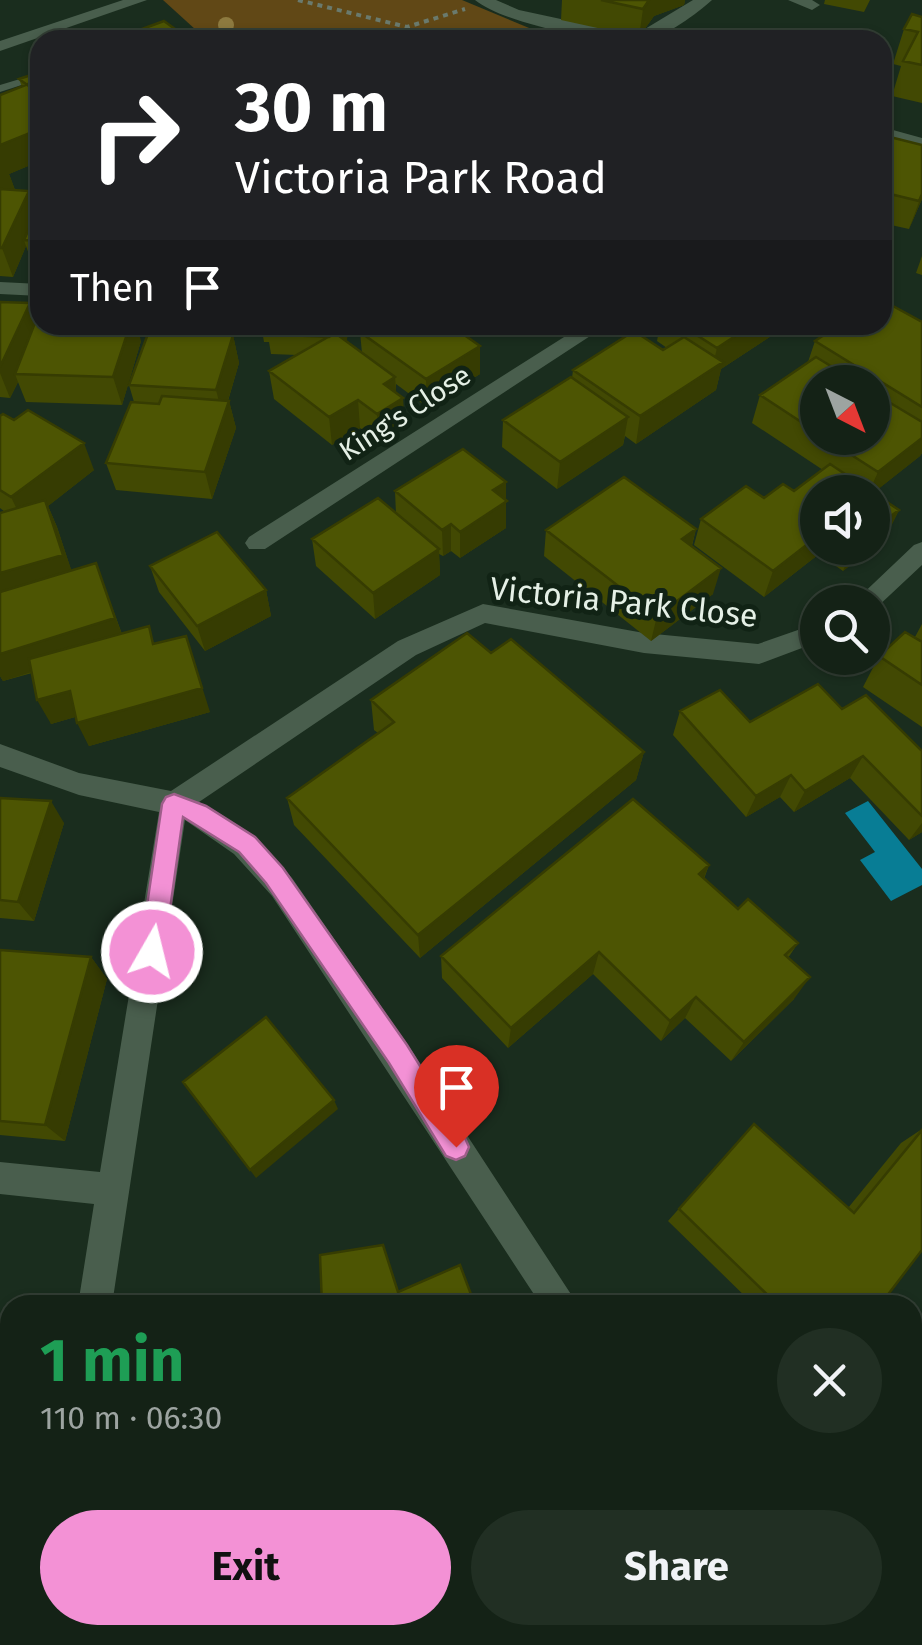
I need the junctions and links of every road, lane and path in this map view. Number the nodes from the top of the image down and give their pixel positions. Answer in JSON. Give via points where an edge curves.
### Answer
{"nodes":[{"id":1,"x":139,"y":0,"type":"edge"},
{"id":2,"x":298,"y":0,"type":"edge"},
{"id":3,"x":704,"y":0,"type":"edge"},
{"id":4,"x":485,"y":1,"type":"edge"},
{"id":5,"x":48,"y":30,"type":"edge"},
{"id":6,"x":589,"y":30,"type":"edge"},
{"id":7,"x":653,"y":30,"type":"edge"},
{"id":8,"x":30,"y":36,"type":"edge"},
{"id":9,"x":0,"y":46,"type":"edge"},
{"id":10,"x":30,"y":79,"type":"edge"},
{"id":11,"x":0,"y":88,"type":"edge"},
{"id":12,"x":892,"y":135,"type":"edge"},
{"id":13,"x":922,"y":143,"type":"edge"},
{"id":14,"x":0,"y":288,"type":"edge"},
{"id":15,"x":30,"y":290,"type":"edge"},
{"id":16,"x":573,"y":335,"type":"edge"},
{"id":17,"x":258,"y":543,"type":"dead end"},
{"id":18,"x":922,"y":551,"type":"edge"},
{"id":19,"x":885,"y":585,"type":"edge"},
{"id":20,"x":800,"y":639,"type":"edge"},
{"id":21,"x":0,"y":755,"type":"edge"},
{"id":22,"x":174,"y":804,"type":"junction"},
{"id":23,"x":0,"y":1178,"type":"edge"},
{"id":24,"x":114,"y":1190,"type":"junction"},
{"id":25,"x":97,"y":1295,"type":"edge"},
{"id":26,"x":554,"y":1295,"type":"edge"}],
"edges":[{"from":1,"to":5,"type":"street"},
{"from":2,"to":4,"type":"path","via":[[407,27]]},
{"from":3,"to":7,"type":"street"},
{"from":4,"to":6,"type":"street"},
{"from":8,"to":9,"type":"street"},
{"from":10,"to":11,"type":"lane"},
{"from":12,"to":13,"type":"street"},
{"from":14,"to":15,"type":"street"},
{"from":16,"to":17,"type":"street","name":"King's Close"},
{"from":18,"to":19,"type":"street"},
{"from":20,"to":22,"type":"street","name":"Victoria Park Close","via":[[759,654],[644,643],[484,614],[407,648]]},
{"from":21,"to":22,"type":"street","via":[[75,783]]},
{"from":22,"to":24,"type":"street"},
{"from":22,"to":26,"type":"street","via":[[247,844],[274,876]]},
{"from":23,"to":24,"type":"street"},
{"from":24,"to":25,"type":"street"}]}
